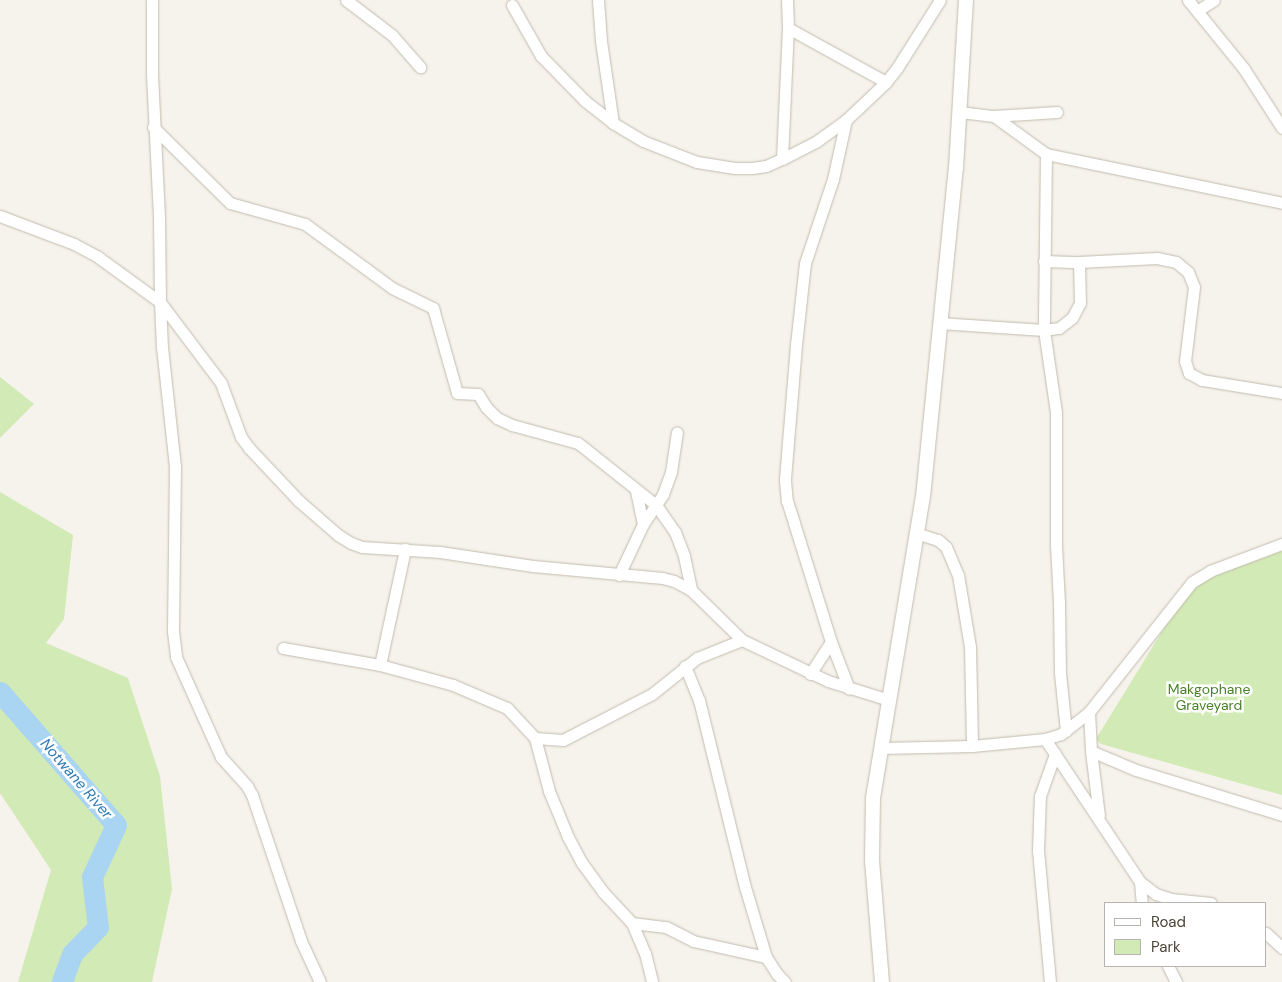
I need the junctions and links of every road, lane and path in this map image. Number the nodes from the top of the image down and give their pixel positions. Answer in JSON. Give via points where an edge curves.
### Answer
{"nodes":[{"id":1,"x":152,"y":0,"type":"edge"},
{"id":2,"x":346,"y":0,"type":"edge"},
{"id":3,"x":598,"y":0,"type":"edge"},
{"id":4,"x":787,"y":0,"type":"edge"},
{"id":5,"x":940,"y":0,"type":"edge"},
{"id":6,"x":966,"y":0,"type":"edge"},
{"id":7,"x":1188,"y":0,"type":"edge"},
{"id":8,"x":1214,"y":0,"type":"edge"},
{"id":9,"x":512,"y":5,"type":"dead end"},
{"id":10,"x":1197,"y":11,"type":"junction"},
{"id":11,"x":788,"y":28,"type":"junction"},
{"id":12,"x":420,"y":67,"type":"dead end"},
{"id":13,"x":886,"y":82,"type":"junction"},
{"id":14,"x":960,"y":112,"type":"junction"},
{"id":15,"x":1056,"y":112,"type":"dead end"},
{"id":16,"x":994,"y":116,"type":"junction"},
{"id":17,"x":846,"y":120,"type":"junction"},
{"id":18,"x":613,"y":123,"type":"junction"},
{"id":19,"x":153,"y":128,"type":"junction"},
{"id":20,"x":1282,"y":128,"type":"edge"},
{"id":21,"x":1046,"y":154,"type":"junction"},
{"id":22,"x":782,"y":159,"type":"junction"},
{"id":23,"x":1282,"y":203,"type":"edge"},
{"id":24,"x":0,"y":216,"type":"edge"},
{"id":25,"x":1044,"y":261,"type":"junction"},
{"id":26,"x":1079,"y":262,"type":"junction"},
{"id":27,"x":160,"y":302,"type":"junction"},
{"id":28,"x":939,"y":323,"type":"junction"},
{"id":29,"x":1044,"y":330,"type":"junction"},
{"id":30,"x":1282,"y":393,"type":"edge"},
{"id":31,"x":677,"y":432,"type":"dead end"},
{"id":32,"x":636,"y":490,"type":"junction"},
{"id":33,"x":656,"y":505,"type":"junction"},
{"id":34,"x":643,"y":524,"type":"junction"},
{"id":35,"x":916,"y":533,"type":"junction"},
{"id":36,"x":1282,"y":544,"type":"edge"},
{"id":37,"x":405,"y":549,"type":"junction"},
{"id":38,"x":620,"y":576,"type":"junction"},
{"id":39,"x":691,"y":590,"type":"junction"},
{"id":40,"x":742,"y":640,"type":"junction"},
{"id":41,"x":831,"y":642,"type":"junction"},
{"id":42,"x":283,"y":648,"type":"dead end"},
{"id":43,"x":380,"y":665,"type":"junction"},
{"id":44,"x":685,"y":666,"type":"junction"},
{"id":45,"x":810,"y":674,"type":"junction"},
{"id":46,"x":849,"y":688,"type":"junction"},
{"id":47,"x":889,"y":700,"type":"junction"},
{"id":48,"x":1089,"y":712,"type":"junction"},
{"id":49,"x":1066,"y":731,"type":"junction"},
{"id":50,"x":535,"y":738,"type":"junction"},
{"id":51,"x":1045,"y":739,"type":"junction"},
{"id":52,"x":972,"y":746,"type":"junction"},
{"id":53,"x":881,"y":748,"type":"junction"},
{"id":54,"x":1091,"y":751,"type":"junction"},
{"id":55,"x":1055,"y":754,"type":"junction"},
{"id":56,"x":1282,"y":815,"type":"edge"},
{"id":57,"x":1100,"y":820,"type":"junction"},
{"id":58,"x":1140,"y":882,"type":"junction"},
{"id":59,"x":1142,"y":902,"type":"edge"},
{"id":60,"x":1201,"y":902,"type":"edge"},
{"id":61,"x":632,"y":923,"type":"junction"},
{"id":62,"x":1267,"y":933,"type":"edge"},
{"id":63,"x":1282,"y":948,"type":"edge"},
{"id":64,"x":766,"y":956,"type":"junction"},
{"id":65,"x":1168,"y":967,"type":"edge"},
{"id":66,"x":320,"y":982,"type":"edge"},
{"id":67,"x":652,"y":982,"type":"edge"},
{"id":68,"x":785,"y":982,"type":"edge"},
{"id":69,"x":882,"y":982,"type":"edge"},
{"id":70,"x":1050,"y":982,"type":"edge"},
{"id":71,"x":1176,"y":982,"type":"edge"}],
"edges":[{"from":1,"to":19,"type":"street"},
{"from":2,"to":12,"type":"street","via":[[392,35]]},
{"from":3,"to":18,"type":"street"},
{"from":4,"to":11,"type":"street"},
{"from":5,"to":13,"type":"street","via":[[914,45]]},
{"from":6,"to":14,"type":"street"},
{"from":7,"to":10,"type":"street"},
{"from":8,"to":10,"type":"street"},
{"from":9,"to":18,"type":"street","via":[[541,56],[585,101]]},
{"from":10,"to":20,"type":"street","via":[[1244,69]]},
{"from":11,"to":13,"type":"street"},
{"from":11,"to":22,"type":"street"},
{"from":13,"to":17,"type":"street"},
{"from":14,"to":16,"type":"street"},
{"from":14,"to":28,"type":"street"},
{"from":15,"to":16,"type":"street"},
{"from":16,"to":21,"type":"street"},
{"from":17,"to":22,"type":"street","via":[[817,141]]},
{"from":17,"to":41,"type":"street","via":[[833,179],[806,263],[785,480],[787,501]]},
{"from":18,"to":22,"type":"street","via":[[643,141],[697,162],[752,168]]},
{"from":19,"to":27,"type":"street"},
{"from":19,"to":32,"type":"street","via":[[230,203],[305,224],[392,288],[433,308],[457,393],[478,394],[497,418],[512,425],[578,444]]},
{"from":21,"to":23,"type":"street"},
{"from":21,"to":25,"type":"street"},
{"from":24,"to":27,"type":"street","via":[[74,244],[98,257]]},
{"from":25,"to":26,"type":"street"},
{"from":25,"to":29,"type":"street"},
{"from":26,"to":29,"type":"street","via":[[1080,303],[1072,318],[1059,328]]},
{"from":26,"to":30,"type":"street","via":[[1157,258],[1176,262],[1188,272],[1194,287],[1185,361],[1189,373],[1202,380]]},
{"from":27,"to":37,"type":"street","via":[[221,383],[241,437],[299,501],[351,543],[362,547]]},
{"from":27,"to":66,"type":"street","via":[[174,457],[172,631],[176,657],[221,757],[252,795],[278,868],[290,914]]},
{"from":28,"to":29,"type":"street"},
{"from":28,"to":35,"type":"street","via":[[923,497]]},
{"from":29,"to":49,"type":"street","via":[[1056,412],[1060,673]]},
{"from":31,"to":33,"type":"street","via":[[671,472]]},
{"from":32,"to":33,"type":"street"},
{"from":32,"to":34,"type":"street"},
{"from":33,"to":34,"type":"street"},
{"from":33,"to":39,"type":"street","via":[[675,532]]},
{"from":34,"to":38,"type":"street"},
{"from":35,"to":47,"type":"street"},
{"from":35,"to":52,"type":"street","via":[[938,540],[946,547],[958,575],[970,648]]},
{"from":36,"to":48,"type":"street","via":[[1210,571],[1192,582]]},
{"from":37,"to":38,"type":"street"},
{"from":37,"to":43,"type":"street"},
{"from":38,"to":39,"type":"street","via":[[662,578]]},
{"from":39,"to":40,"type":"street"},
{"from":40,"to":44,"type":"street","via":[[711,651]]},
{"from":40,"to":45,"type":"street"},
{"from":41,"to":45,"type":"street"},
{"from":41,"to":46,"type":"street"},
{"from":42,"to":43,"type":"street"},
{"from":43,"to":50,"type":"street","via":[[453,685],[499,703]]},
{"from":44,"to":50,"type":"street","via":[[652,694],[572,736],[562,740]]},
{"from":44,"to":64,"type":"street","via":[[699,700],[745,887]]},
{"from":45,"to":46,"type":"street"},
{"from":46,"to":47,"type":"street"},
{"from":47,"to":53,"type":"street"},
{"from":48,"to":49,"type":"street"},
{"from":48,"to":54,"type":"street"},
{"from":49,"to":51,"type":"street"},
{"from":50,"to":61,"type":"street","via":[[548,791],[568,837],[603,892]]},
{"from":51,"to":52,"type":"street"},
{"from":51,"to":55,"type":"street"},
{"from":52,"to":53,"type":"street"},
{"from":53,"to":69,"type":"street","via":[[871,832]]},
{"from":54,"to":56,"type":"street","via":[[1136,770]]},
{"from":54,"to":57,"type":"street"},
{"from":55,"to":57,"type":"street"},
{"from":55,"to":70,"type":"street","via":[[1040,796],[1038,850]]},
{"from":57,"to":58,"type":"street"},
{"from":58,"to":59,"type":"street"},
{"from":58,"to":60,"type":"street","via":[[1156,894],[1171,899]]},
{"from":61,"to":64,"type":"street","via":[[666,927],[693,941]]},
{"from":61,"to":67,"type":"street","via":[[645,953]]},
{"from":62,"to":63,"type":"street"},
{"from":64,"to":68,"type":"street"},
{"from":65,"to":71,"type":"street"}]}
